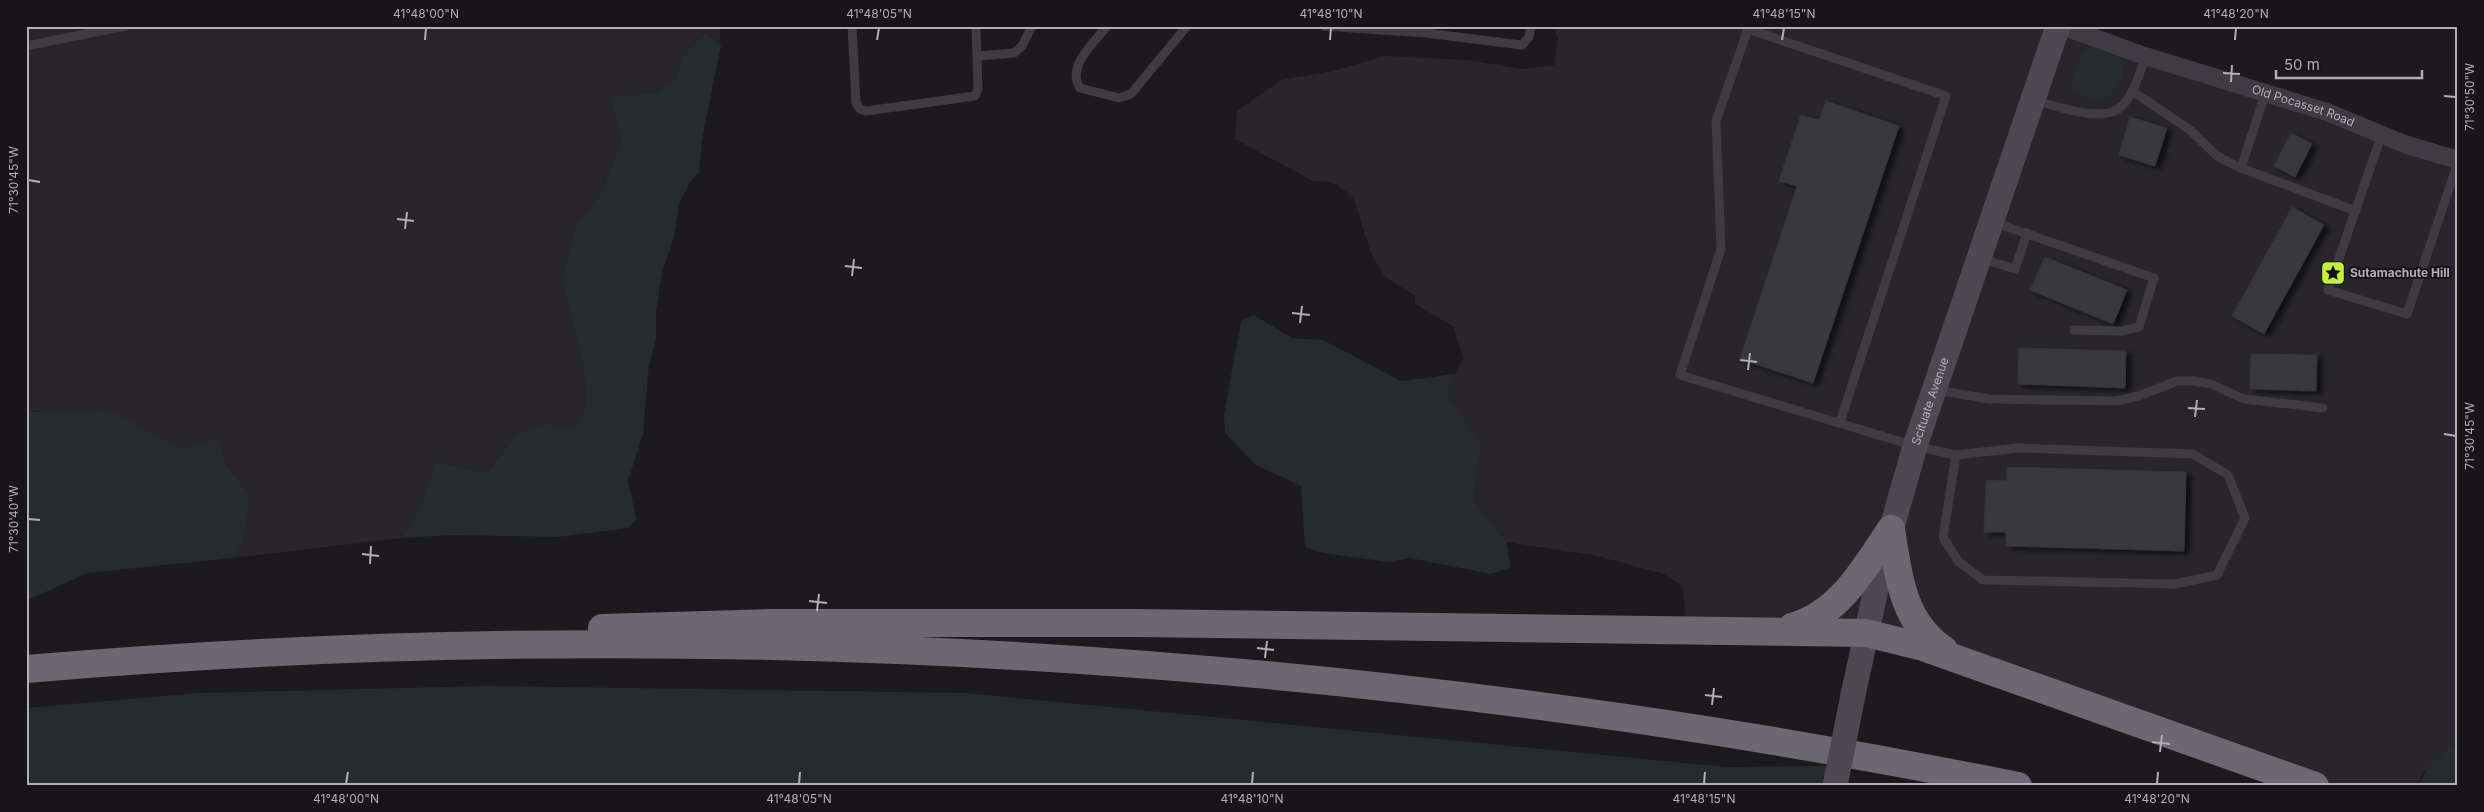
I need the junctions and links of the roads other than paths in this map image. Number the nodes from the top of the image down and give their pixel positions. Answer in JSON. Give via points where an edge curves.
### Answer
{"nodes":[{"id":1,"x":125,"y":26,"type":"edge"},
{"id":2,"x":852,"y":26,"type":"edge"},
{"id":3,"x":976,"y":26,"type":"edge"},
{"id":4,"x":1032,"y":26,"type":"edge"},
{"id":5,"x":1107,"y":26,"type":"edge"},
{"id":6,"x":1187,"y":26,"type":"edge"},
{"id":7,"x":1324,"y":26,"type":"edge"},
{"id":8,"x":1531,"y":26,"type":"edge"},
{"id":9,"x":2058,"y":26,"type":"edge"},
{"id":10,"x":2062,"y":26,"type":"edge"},
{"id":11,"x":1749,"y":28,"type":"edge"},
{"id":12,"x":26,"y":46,"type":"edge"},
{"id":13,"x":978,"y":56,"type":"junction"},
{"id":14,"x":2146,"y":56,"type":"junction"},
{"id":15,"x":2132,"y":91,"type":"junction"},
{"id":16,"x":2265,"y":94,"type":"junction"},
{"id":17,"x":2032,"y":99,"type":"junction"},
{"id":18,"x":2382,"y":134,"type":"junction"},
{"id":19,"x":2458,"y":161,"type":"edge"},
{"id":20,"x":2241,"y":168,"type":"junction"},
{"id":21,"x":2356,"y":211,"type":"junction"},
{"id":22,"x":1991,"y":221,"type":"junction"},
{"id":23,"x":2027,"y":233,"type":"junction"},
{"id":24,"x":1978,"y":258,"type":"junction"},
{"id":25,"x":2074,"y":330,"type":"dead end"},
{"id":26,"x":1933,"y":390,"type":"junction"},
{"id":27,"x":2324,"y":408,"type":"dead end"},
{"id":28,"x":1840,"y":422,"type":"junction"},
{"id":29,"x":1915,"y":446,"type":"junction"},
{"id":30,"x":1956,"y":455,"type":"junction"},
{"id":31,"x":1891,"y":528,"type":"junction"},
{"id":32,"x":1768,"y":630,"type":"junction"},
{"id":33,"x":1866,"y":633,"type":"junction"},
{"id":34,"x":471,"y":646,"type":"junction"},
{"id":35,"x":1972,"y":664,"type":"junction"},
{"id":36,"x":26,"y":669,"type":"edge"},
{"id":37,"x":1835,"y":786,"type":"edge"},
{"id":38,"x":2018,"y":786,"type":"edge"},
{"id":39,"x":2315,"y":786,"type":"edge"}],
"edges":[{"from":1,"to":12,"type":"lane"},
{"from":2,"to":13,"type":"lane","via":[[856,103],[866,111],[975,96]]},
{"from":3,"to":13,"type":"lane"},
{"from":4,"to":13,"type":"lane","via":[[1022,46],[1014,53]]},
{"from":5,"to":6,"type":"lane","via":[[1075,69],[1075,81],[1080,88],[1120,98],[1131,94]]},
{"from":7,"to":8,"type":"lane","via":[[1426,33],[1522,45],[1529,37]]},
{"from":9,"to":17,"type":"main road","name":"Scituate Avenue"},
{"from":10,"to":14,"type":"street","name":"Old Pocasset Road"},
{"from":11,"to":28,"type":"lane","via":[[1716,121],[1722,249],[1680,375]]},
{"from":11,"to":28,"type":"lane","via":[[1946,96]]},
{"from":14,"to":15,"type":"lane"},
{"from":14,"to":16,"type":"street","name":"Old Pocasset Road"},
{"from":15,"to":17,"type":"lane","via":[[2122,106],[2113,112],[2078,113]]},
{"from":15,"to":20,"type":"lane","via":[[2190,130],[2217,156]]},
{"from":16,"to":18,"type":"street","name":"Old Pocasset Road","via":[[2327,112]]},
{"from":16,"to":20,"type":"lane"},
{"from":17,"to":22,"type":"main road","name":"Scituate Avenue"},
{"from":18,"to":19,"type":"street","name":"Old Pocasset Road"},
{"from":18,"to":21,"type":"lane"},
{"from":19,"to":21,"type":"lane","via":[[2407,314],[2328,290]]},
{"from":20,"to":21,"type":"lane"},
{"from":22,"to":23,"type":"lane"},
{"from":22,"to":24,"type":"main road","name":"Scituate Avenue"},
{"from":23,"to":24,"type":"lane","via":[[2015,269]]},
{"from":23,"to":25,"type":"lane","via":[[2154,278],[2139,327],[2122,331]]},
{"from":24,"to":26,"type":"main road","name":"Scituate Avenue"},
{"from":26,"to":27,"type":"lane","via":[[1990,399],[2116,401],[2177,381],[2193,381],[2211,384],[2244,399]]},
{"from":26,"to":29,"type":"main road","name":"Scituate Avenue"},
{"from":28,"to":29,"type":"lane"},
{"from":29,"to":30,"type":"lane"},
{"from":29,"to":31,"type":"main road","name":"Scituate Avenue"},
{"from":30,"to":30,"type":"lane","via":[[2018,448],[2193,454],[2228,475],[2245,518],[2217,574],[2175,584],[1983,580],[1959,562],[1943,537]]},
{"from":31,"to":32,"type":"highway","via":[[1852,586],[1833,606],[1804,624]]},
{"from":31,"to":33,"type":"main road","name":"Scituate Avenue"},
{"from":31,"to":35,"type":"highway","via":[[1904,596],[1914,620],[1936,645]]},
{"from":32,"to":33,"type":"highway"},
{"from":32,"to":34,"type":"highway","via":[[1135,623],[780,623],[590,629]]},
{"from":33,"to":35,"type":"highway"},
{"from":33,"to":37,"type":"main road","name":"Scituate Avenue","bridge":true},
{"from":34,"to":36,"type":"highway","via":[[197,656]]},
{"from":34,"to":38,"type":"highway","via":[[896,651],[1106,662],[1317,680],[1667,725],[1814,748]]},
{"from":35,"to":39,"type":"highway"}]}
